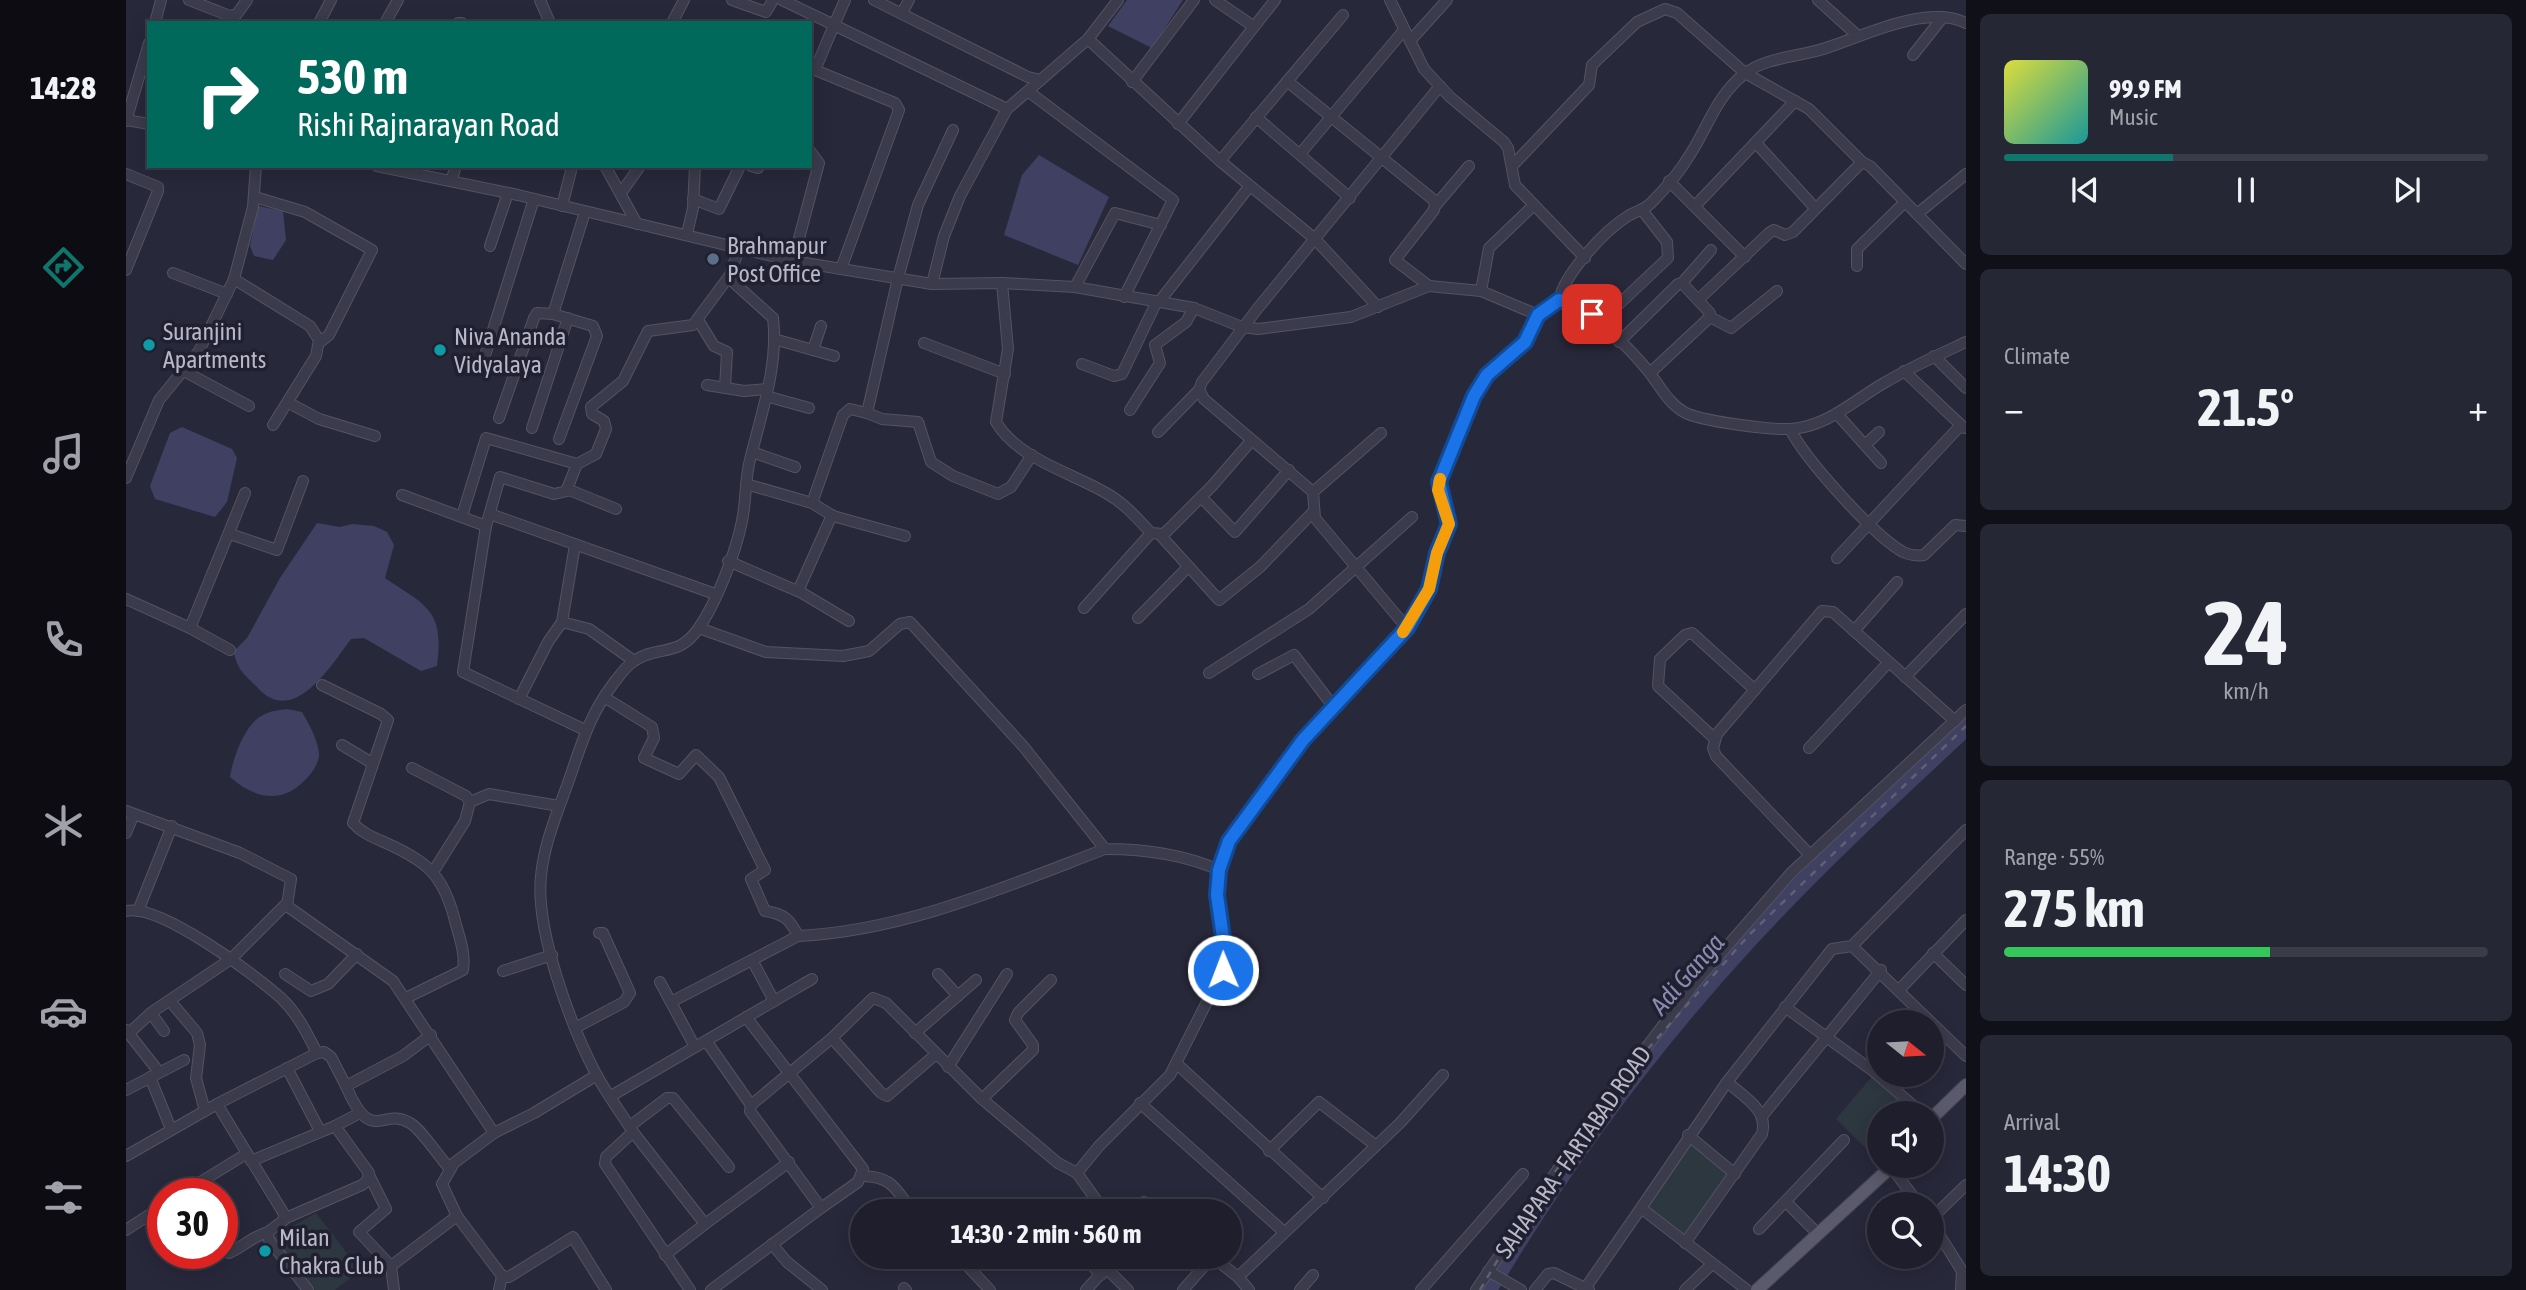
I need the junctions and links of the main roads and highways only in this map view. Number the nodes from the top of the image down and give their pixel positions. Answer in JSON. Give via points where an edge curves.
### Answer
{"nodes":[{"id":1,"x":1966,"y":1085,"type":"edge"},
{"id":2,"x":1944,"y":1106,"type":"edge"},
{"id":3,"x":1879,"y":1178,"type":"edge"},
{"id":4,"x":1757,"y":1290,"type":"edge"}],
"edges":[{"from":1,"to":2,"type":"main road"},
{"from":3,"to":4,"type":"main road"}]}
